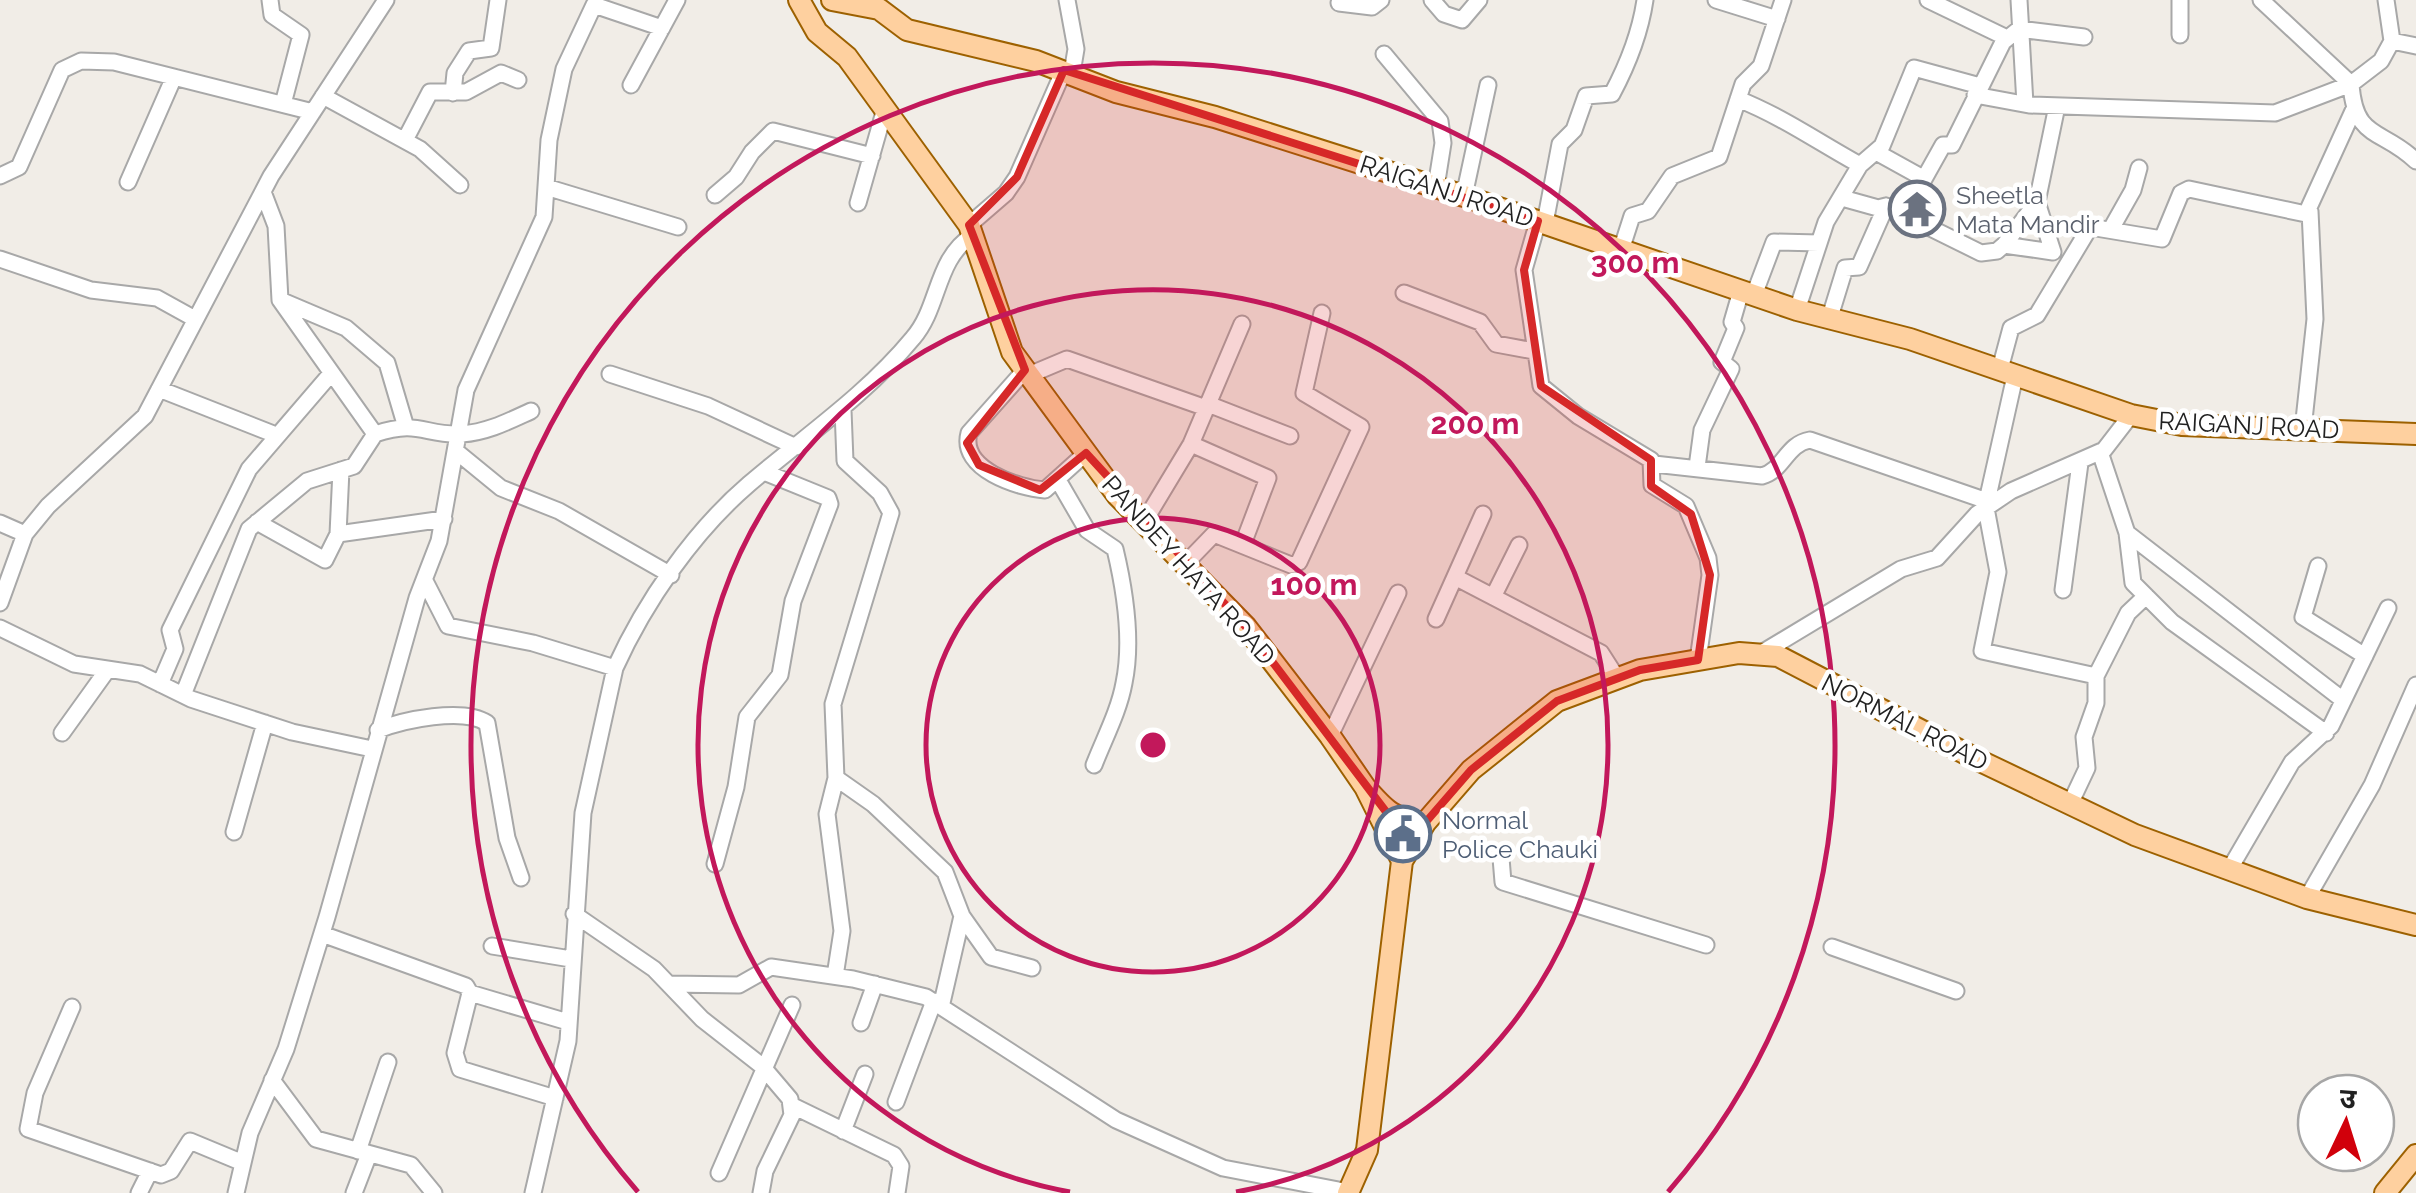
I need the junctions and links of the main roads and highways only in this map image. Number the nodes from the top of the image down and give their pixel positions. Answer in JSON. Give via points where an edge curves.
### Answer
{"nodes":[{"id":1,"x":799,"y":0,"type":"edge"},
{"id":2,"x":832,"y":0,"type":"edge"},
{"id":3,"x":882,"y":4,"type":"edge"},
{"id":4,"x":2416,"y":434,"type":"edge"},
{"id":5,"x":1365,"y":787,"type":"junction"},
{"id":6,"x":1425,"y":823,"type":"junction"},
{"id":7,"x":1402,"y":861,"type":"junction"},
{"id":8,"x":2416,"y":925,"type":"edge"},
{"id":9,"x":2416,"y":1155,"type":"edge"},
{"id":10,"x":2389,"y":1191,"type":"edge"},
{"id":11,"x":1348,"y":1192,"type":"edge"}],
"edges":[{"from":1,"to":5,"type":"main road","name":"PANDEY HATA ROAD","via":[[971,230],[1012,352],[1144,522],[1246,627]]},
{"from":2,"to":3,"type":"main road","name":"RAIGANJ ROAD"},
{"from":3,"to":4,"type":"main road","name":"RAIGANJ ROAD","via":[[907,30],[1068,71],[1116,92],[1436,187],[2130,416],[2182,425]]},
{"from":5,"to":6,"type":"main road","via":[[1388,813]]},
{"from":5,"to":7,"type":"main road"},
{"from":6,"to":7,"type":"main road","name":"NORMAL ROAD"},
{"from":6,"to":8,"type":"main road","name":"NORMAL ROAD","via":[[1471,770],[1557,701],[1618,678],[1760,654],[1778,656],[2134,835],[2307,898]]},
{"from":7,"to":11,"type":"main road","via":[[1367,1150]]},
{"from":9,"to":10,"type":"main road"}]}
